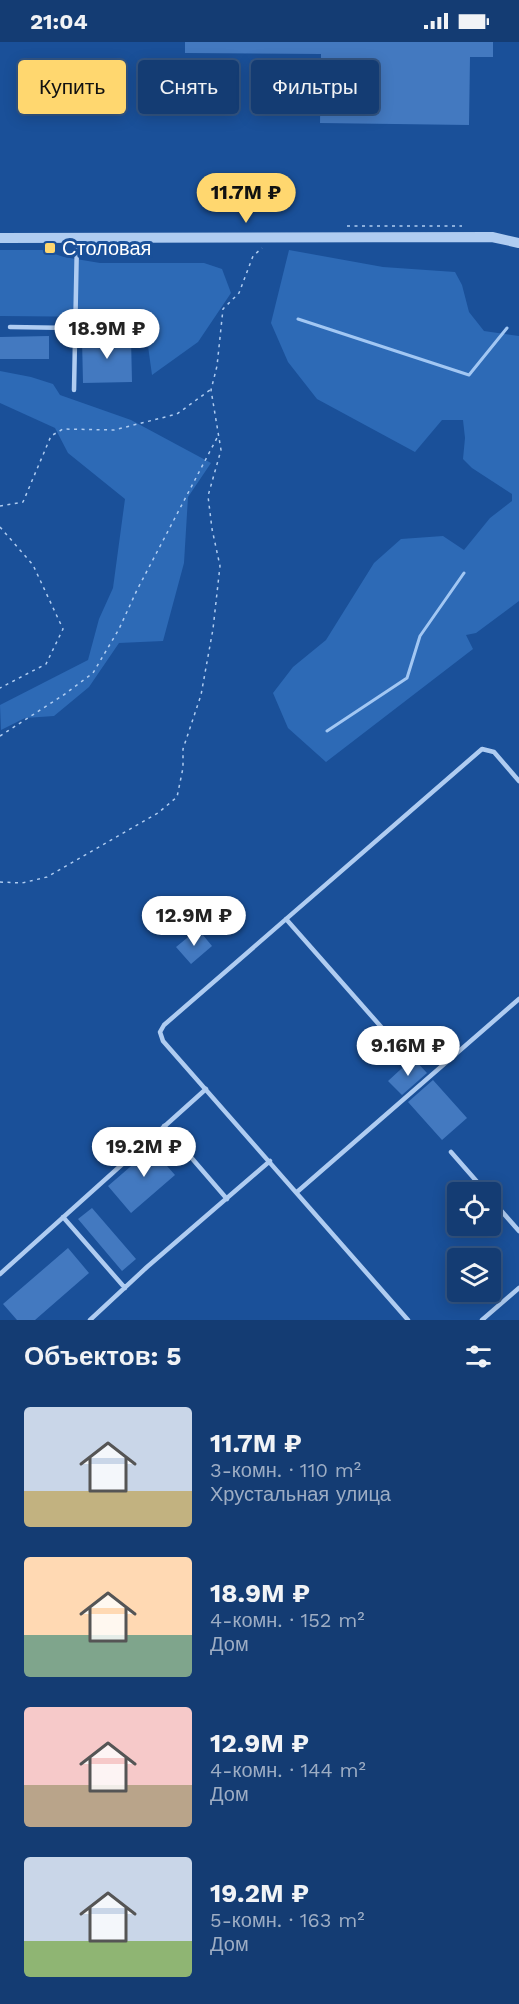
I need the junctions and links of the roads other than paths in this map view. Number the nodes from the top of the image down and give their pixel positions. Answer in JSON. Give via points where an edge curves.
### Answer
{"nodes":[{"id":1,"x":0,"y":238,"type":"edge"},
{"id":2,"x":77,"y":239,"type":"junction"},
{"id":3,"x":519,"y":243,"type":"edge"},
{"id":4,"x":10,"y":327,"type":"dead end"},
{"id":5,"x":76,"y":328,"type":"junction"},
{"id":6,"x":135,"y":328,"type":"dead end"},
{"id":7,"x":74,"y":390,"type":"dead end"},
{"id":8,"x":519,"y":781,"type":"edge"},
{"id":9,"x":286,"y":919,"type":"junction"},
{"id":10,"x":519,"y":999,"type":"edge"},
{"id":11,"x":405,"y":1054,"type":"dead end"},
{"id":12,"x":206,"y":1089,"type":"junction"},
{"id":13,"x":164,"y":1126,"type":"junction"},
{"id":14,"x":451,"y":1152,"type":"dead end"},
{"id":15,"x":270,"y":1161,"type":"junction"},
{"id":16,"x":477,"y":1182,"type":"edge"},
{"id":17,"x":297,"y":1192,"type":"junction"},
{"id":18,"x":227,"y":1199,"type":"junction"},
{"id":19,"x":501,"y":1211,"type":"edge"},
{"id":20,"x":63,"y":1217,"type":"junction"},
{"id":21,"x":519,"y":1231,"type":"edge"},
{"id":22,"x":0,"y":1274,"type":"edge"},
{"id":23,"x":125,"y":1288,"type":"junction"},
{"id":24,"x":519,"y":1288,"type":"edge"},
{"id":25,"x":90,"y":1320,"type":"edge"},
{"id":26,"x":408,"y":1320,"type":"edge"},
{"id":27,"x":482,"y":1320,"type":"edge"}],
"edges":[{"from":1,"to":2,"type":"street"},
{"from":2,"to":3,"type":"street","via":[[492,237]]},
{"from":2,"to":5,"type":"lane"},
{"from":4,"to":5,"type":"lane"},
{"from":5,"to":6,"type":"lane"},
{"from":5,"to":7,"type":"lane"},
{"from":8,"to":9,"type":"lane","via":[[494,752],[482,749]]},
{"from":9,"to":11,"type":"lane"},
{"from":9,"to":12,"type":"lane","via":[[160,1032],[163,1041]]},
{"from":10,"to":17,"type":"lane"},
{"from":12,"to":13,"type":"lane"},
{"from":12,"to":15,"type":"lane"},
{"from":13,"to":18,"type":"lane"},
{"from":13,"to":20,"type":"lane"},
{"from":14,"to":16,"type":"lane"},
{"from":15,"to":17,"type":"lane"},
{"from":15,"to":18,"type":"lane"},
{"from":17,"to":26,"type":"lane"},
{"from":18,"to":23,"type":"lane"},
{"from":19,"to":21,"type":"lane"},
{"from":20,"to":22,"type":"lane"},
{"from":20,"to":23,"type":"lane"},
{"from":23,"to":25,"type":"lane"},
{"from":24,"to":27,"type":"lane"}]}
